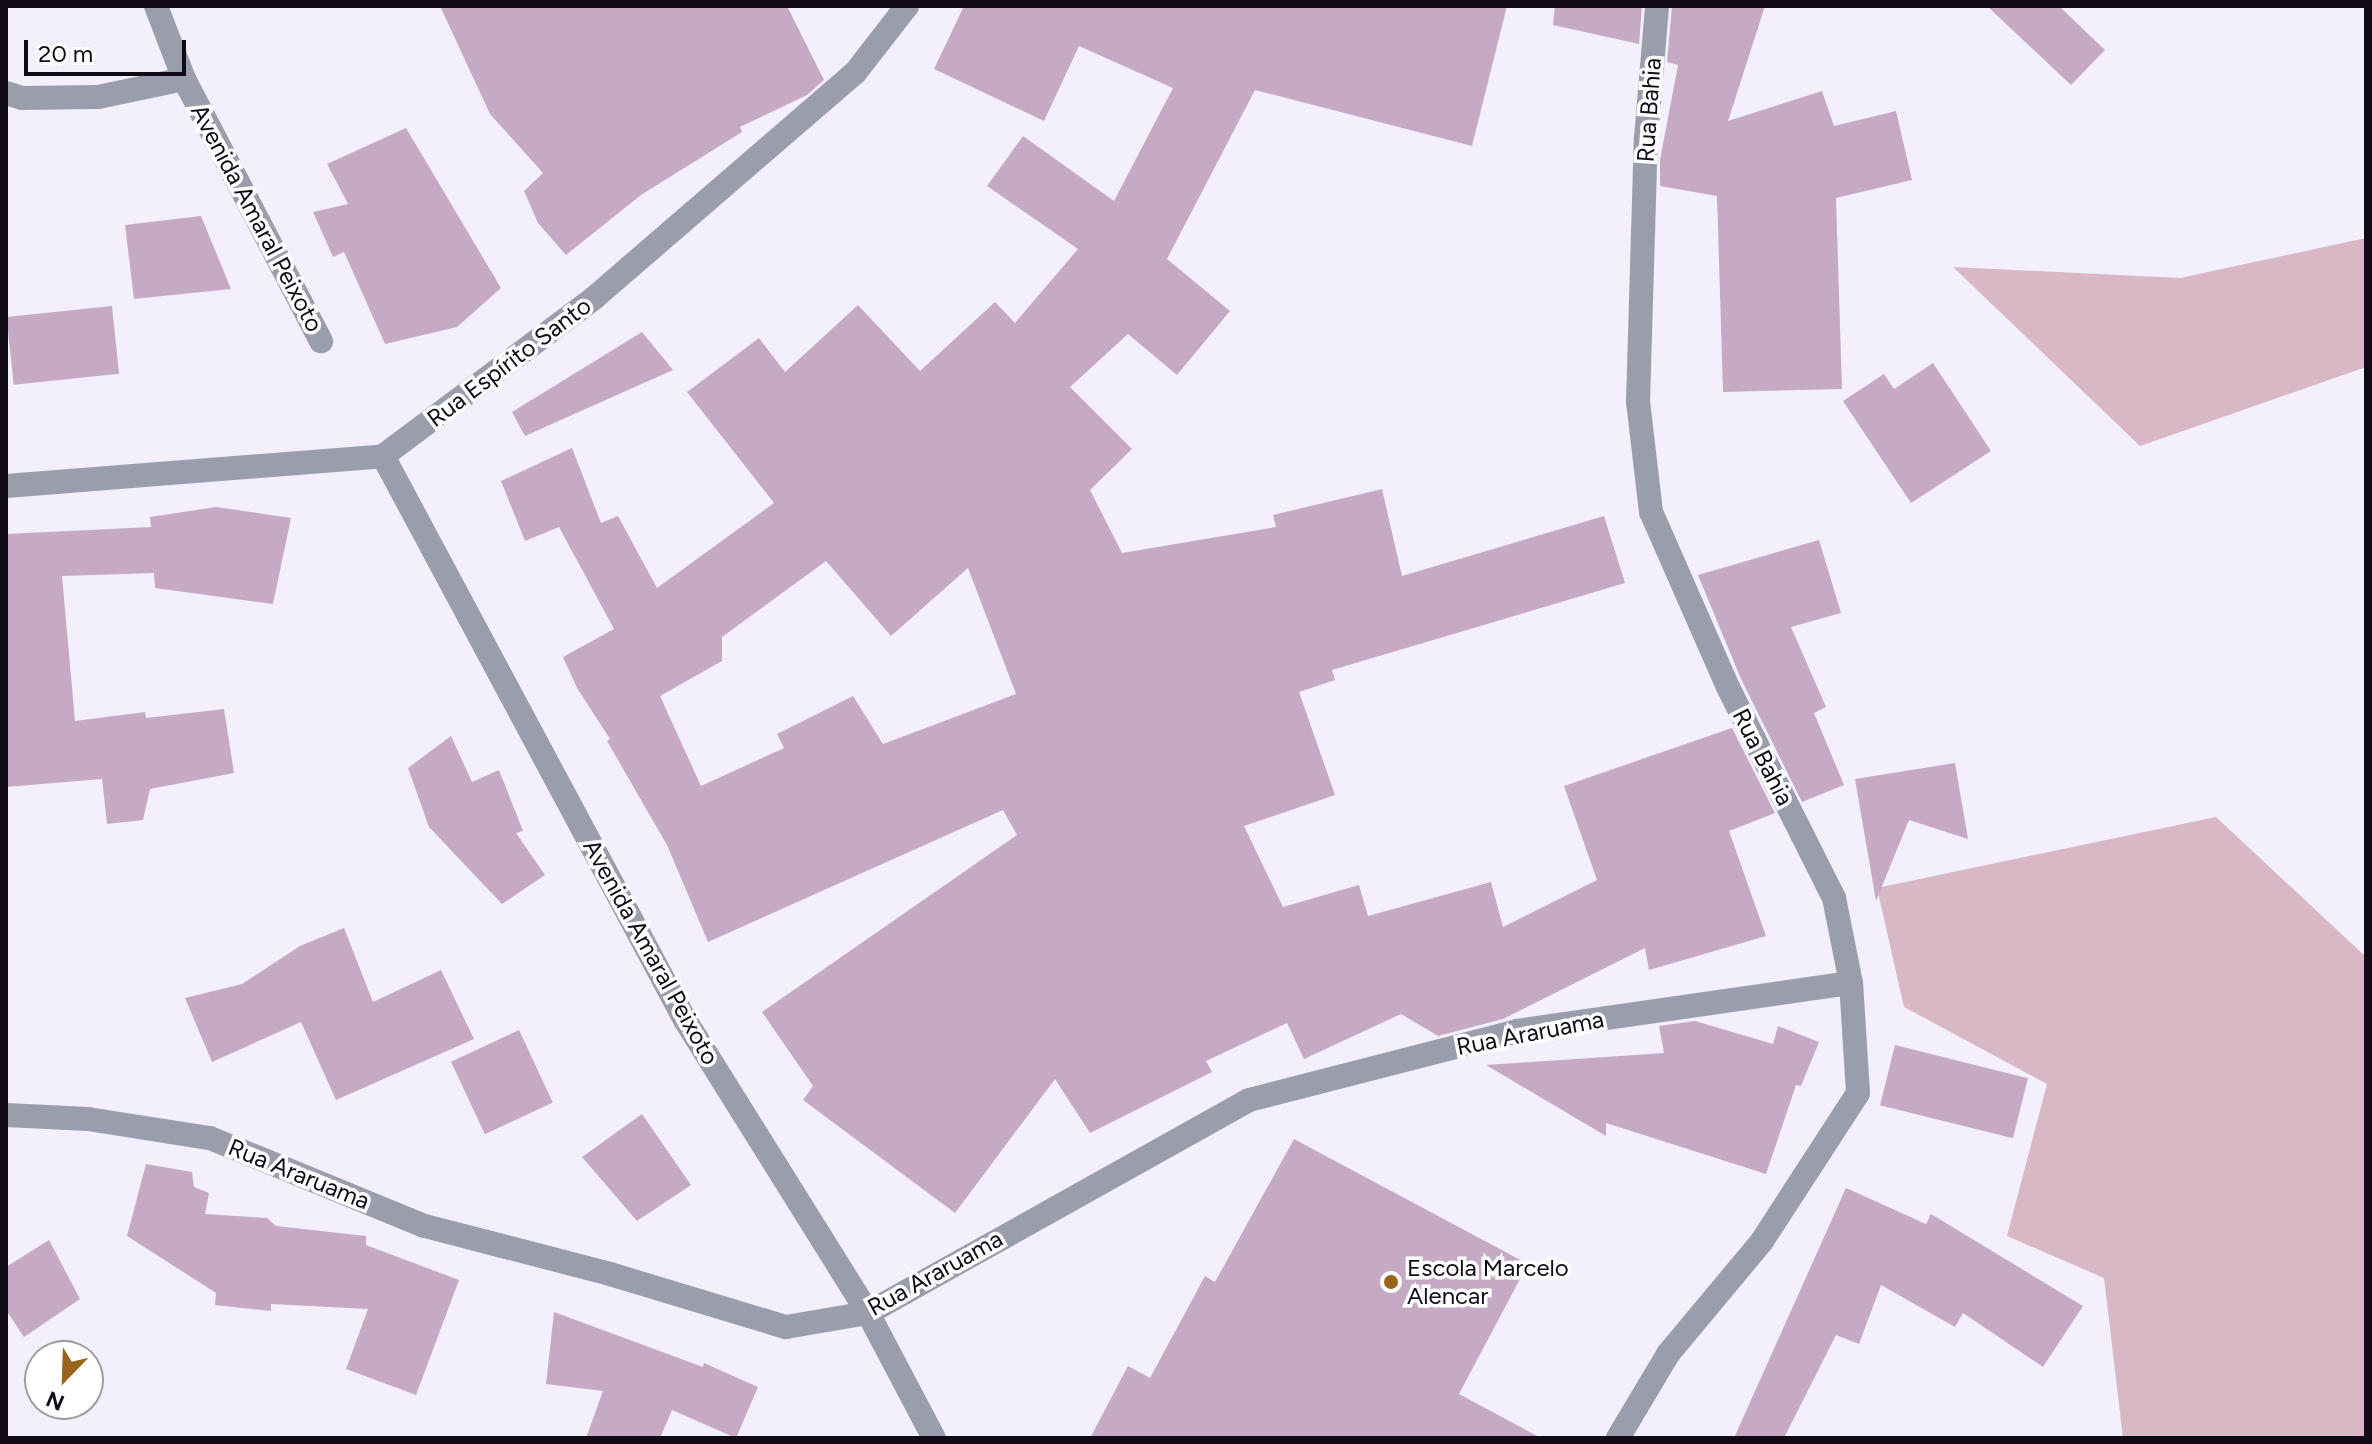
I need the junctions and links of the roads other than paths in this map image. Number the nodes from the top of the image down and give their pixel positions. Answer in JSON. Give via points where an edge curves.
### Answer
{"nodes":[{"id":1,"x":156,"y":6,"type":"edge"},
{"id":2,"x":907,"y":6,"type":"edge"},
{"id":3,"x":1657,"y":6,"type":"edge"},
{"id":4,"x":184,"y":79,"type":"junction"},
{"id":5,"x":6,"y":93,"type":"edge"},
{"id":6,"x":321,"y":341,"type":"dead end"},
{"id":7,"x":383,"y":456,"type":"junction"},
{"id":8,"x":6,"y":486,"type":"edge"},
{"id":9,"x":1851,"y":983,"type":"junction"},
{"id":10,"x":6,"y":1115,"type":"edge"},
{"id":11,"x":868,"y":1313,"type":"junction"},
{"id":12,"x":934,"y":1438,"type":"edge"},
{"id":13,"x":1618,"y":1438,"type":"edge"}],
"edges":[{"from":1,"to":4,"type":"street","name":"Avenida Amaral Peixoto"},
{"from":2,"to":7,"type":"street","name":"Rua Espírito Santo","via":[[855,73],[594,298]]},
{"from":3,"to":9,"type":"street","name":"Rua Bahia","via":[[1646,138],[1638,402],[1651,512],[1727,685],[1834,898]]},
{"from":4,"to":5,"type":"street","via":[[98,97],[22,98]]},
{"from":4,"to":6,"type":"street","name":"Avenida Amaral Peixoto"},
{"from":7,"to":8,"type":"street"},
{"from":7,"to":11,"type":"street","name":"Avenida Amaral Peixoto","via":[[685,1020]]},
{"from":9,"to":11,"type":"street","name":"Rua Araruama","via":[[1517,1031],[1249,1100]]},
{"from":9,"to":13,"type":"street","name":"Rua Bahia","via":[[1858,1093],[1762,1241],[1668,1354]]},
{"from":10,"to":11,"type":"street","name":"Rua Araruama","via":[[88,1119],[210,1138],[425,1226],[786,1327]]},
{"from":11,"to":12,"type":"street","name":"Avenida Amaral Peixoto"}]}
